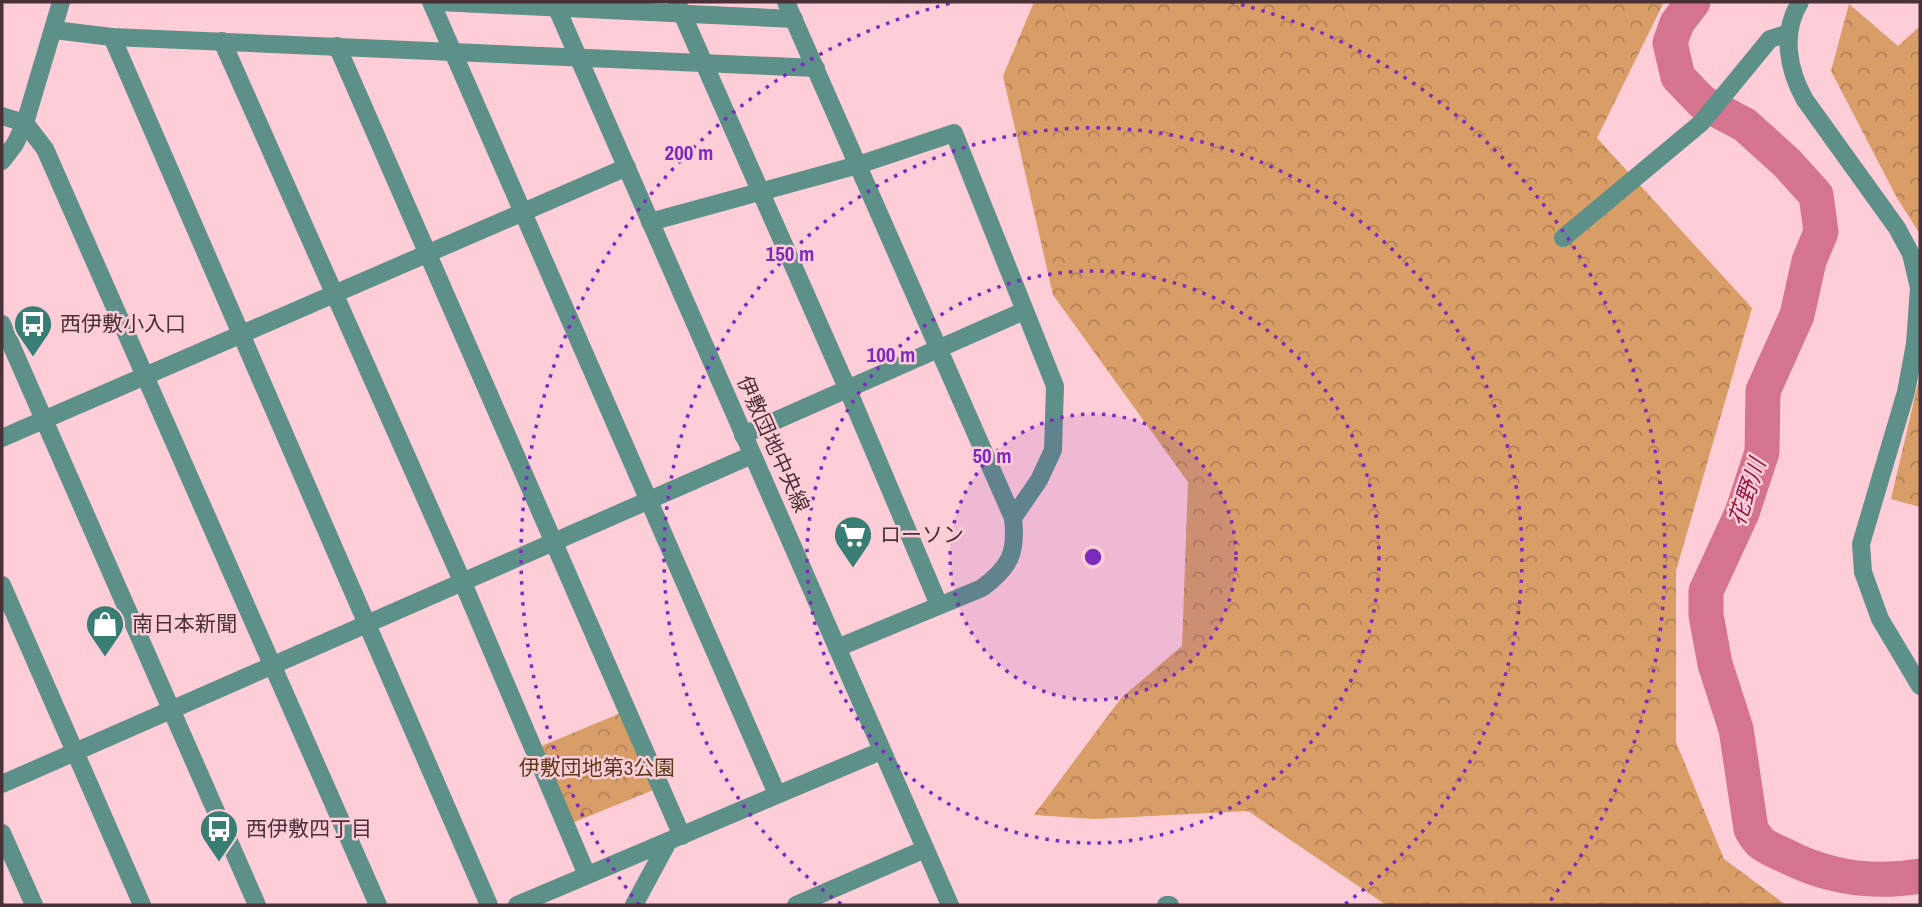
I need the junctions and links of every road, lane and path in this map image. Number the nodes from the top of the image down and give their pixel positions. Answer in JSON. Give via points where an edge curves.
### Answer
{"nodes":[{"id":1,"x":61,"y":2,"type":"edge"},
{"id":2,"x":431,"y":2,"type":"edge"},
{"id":3,"x":439,"y":2,"type":"edge"},
{"id":4,"x":786,"y":2,"type":"edge"},
{"id":5,"x":1800,"y":2,"type":"edge"},
{"id":6,"x":555,"y":5,"type":"edge"},
{"id":7,"x":679,"y":7,"type":"edge"},
{"id":8,"x":793,"y":19,"type":"junction"},
{"id":9,"x":54,"y":30,"type":"junction"},
{"id":10,"x":1788,"y":33,"type":"junction"},
{"id":11,"x":112,"y":37,"type":"junction"},
{"id":12,"x":222,"y":41,"type":"junction"},
{"id":13,"x":337,"y":46,"type":"junction"},
{"id":14,"x":452,"y":51,"type":"junction"},
{"id":15,"x":579,"y":59,"type":"junction"},
{"id":16,"x":704,"y":64,"type":"junction"},
{"id":17,"x":816,"y":68,"type":"junction"},
{"id":18,"x":2,"y":116,"type":"edge"},
{"id":19,"x":25,"y":123,"type":"junction"},
{"id":20,"x":2,"y":161,"type":"edge"},
{"id":21,"x":858,"y":165,"type":"junction"},
{"id":22,"x":627,"y":167,"type":"junction"},
{"id":23,"x":760,"y":191,"type":"junction"},
{"id":24,"x":523,"y":212,"type":"junction"},
{"id":25,"x":650,"y":222,"type":"junction"},
{"id":26,"x":1563,"y":237,"type":"dead end"},
{"id":27,"x":429,"y":253,"type":"junction"},
{"id":28,"x":334,"y":294,"type":"junction"},
{"id":29,"x":1024,"y":311,"type":"junction"},
{"id":30,"x":2,"y":324,"type":"edge"},
{"id":31,"x":240,"y":335,"type":"junction"},
{"id":32,"x":939,"y":349,"type":"junction"},
{"id":33,"x":143,"y":376,"type":"junction"},
{"id":34,"x":848,"y":390,"type":"junction"},
{"id":35,"x":43,"y":419,"type":"junction"},
{"id":36,"x":743,"y":435,"type":"junction"},
{"id":37,"x":2,"y":438,"type":"edge"},
{"id":38,"x":752,"y":455,"type":"junction"},
{"id":39,"x":649,"y":501,"type":"junction"},
{"id":40,"x":1013,"y":518,"type":"junction"},
{"id":41,"x":556,"y":543,"type":"junction"},
{"id":42,"x":463,"y":583,"type":"junction"},
{"id":43,"x":2,"y":585,"type":"edge"},
{"id":44,"x":939,"y":605,"type":"junction"},
{"id":45,"x":366,"y":626,"type":"junction"},
{"id":46,"x":837,"y":648,"type":"junction"},
{"id":47,"x":272,"y":666,"type":"junction"},
{"id":48,"x":1920,"y":685,"type":"edge"},
{"id":49,"x":171,"y":710,"type":"junction"},
{"id":50,"x":881,"y":751,"type":"junction"},
{"id":51,"x":75,"y":752,"type":"junction"},
{"id":52,"x":2,"y":784,"type":"edge"},
{"id":53,"x":777,"y":794,"type":"junction"},
{"id":54,"x":2,"y":833,"type":"edge"},
{"id":55,"x":675,"y":839,"type":"junction"},
{"id":56,"x":925,"y":849,"type":"junction"},
{"id":57,"x":587,"y":875,"type":"junction"},
{"id":58,"x":34,"y":905,"type":"edge"},
{"id":59,"x":142,"y":905,"type":"edge"},
{"id":60,"x":257,"y":905,"type":"edge"},
{"id":61,"x":378,"y":905,"type":"edge"},
{"id":62,"x":489,"y":905,"type":"edge"},
{"id":63,"x":517,"y":905,"type":"edge"},
{"id":64,"x":634,"y":905,"type":"edge"},
{"id":65,"x":796,"y":905,"type":"edge"},
{"id":66,"x":950,"y":905,"type":"edge"}],
"edges":[{"from":1,"to":9,"type":"street"},
{"from":2,"to":14,"type":"street"},
{"from":3,"to":6,"type":"street"},
{"from":4,"to":8,"type":"street"},
{"from":5,"to":10,"type":"street"},
{"from":6,"to":7,"type":"street"},
{"from":6,"to":15,"type":"street","name":"伊敷団地中央線"},
{"from":7,"to":8,"type":"street"},
{"from":7,"to":16,"type":"street"},
{"from":8,"to":17,"type":"street"},
{"from":9,"to":11,"type":"street"},
{"from":9,"to":19,"type":"street"},
{"from":10,"to":26,"type":"street","via":[[1770,39],[1701,123]]},
{"from":10,"to":48,"type":"street","via":[[1795,83],[1897,228],[1911,254],[1919,288],[1906,392],[1861,544],[1863,572],[1880,619]]},
{"from":11,"to":12,"type":"street"},
{"from":11,"to":31,"type":"street"},
{"from":12,"to":13,"type":"street"},
{"from":12,"to":28,"type":"street"},
{"from":13,"to":14,"type":"street"},
{"from":13,"to":27,"type":"street"},
{"from":14,"to":15,"type":"street"},
{"from":14,"to":24,"type":"street"},
{"from":15,"to":16,"type":"street"},
{"from":15,"to":22,"type":"street","name":"伊敷団地中央線"},
{"from":16,"to":17,"type":"street"},
{"from":16,"to":23,"type":"street"},
{"from":17,"to":21,"type":"street"},
{"from":18,"to":19,"type":"street"},
{"from":19,"to":20,"type":"street"},
{"from":19,"to":33,"type":"street","via":[[45,149]]},
{"from":21,"to":23,"type":"street"},
{"from":21,"to":29,"type":"street","via":[[954,134]]},
{"from":21,"to":32,"type":"street"},
{"from":22,"to":24,"type":"street"},
{"from":22,"to":25,"type":"street","name":"伊敷団地中央線"},
{"from":23,"to":25,"type":"street"},
{"from":23,"to":34,"type":"street"},
{"from":24,"to":27,"type":"street"},
{"from":24,"to":39,"type":"street"},
{"from":25,"to":36,"type":"street","name":"伊敷団地中央線"},
{"from":27,"to":28,"type":"street"},
{"from":27,"to":41,"type":"street"},
{"from":28,"to":31,"type":"street"},
{"from":28,"to":42,"type":"street"},
{"from":29,"to":32,"type":"street"},
{"from":29,"to":40,"type":"street","via":[[1055,386],[1053,450]]},
{"from":30,"to":35,"type":"street"},
{"from":31,"to":33,"type":"street"},
{"from":31,"to":45,"type":"street"},
{"from":32,"to":34,"type":"street"},
{"from":32,"to":40,"type":"street"},
{"from":33,"to":35,"type":"street"},
{"from":33,"to":47,"type":"street"},
{"from":34,"to":36,"type":"street"},
{"from":34,"to":44,"type":"street"},
{"from":35,"to":37,"type":"street"},
{"from":35,"to":49,"type":"street"},
{"from":36,"to":38,"type":"street","name":"伊敷団地中央線"},
{"from":38,"to":39,"type":"street"},
{"from":38,"to":46,"type":"street","name":"伊敷団地中央線"},
{"from":39,"to":41,"type":"street"},
{"from":39,"to":53,"type":"street"},
{"from":40,"to":44,"type":"street","via":[[1011,557],[1000,575],[982,588]]},
{"from":41,"to":42,"type":"street"},
{"from":41,"to":55,"type":"street"},
{"from":42,"to":45,"type":"street"},
{"from":42,"to":57,"type":"street"},
{"from":43,"to":51,"type":"street"},
{"from":44,"to":46,"type":"street"},
{"from":45,"to":47,"type":"street"},
{"from":45,"to":62,"type":"street"},
{"from":46,"to":50,"type":"street","name":"伊敷団地中央線"},
{"from":47,"to":49,"type":"street"},
{"from":47,"to":61,"type":"street"},
{"from":49,"to":51,"type":"street"},
{"from":49,"to":60,"type":"street"},
{"from":50,"to":53,"type":"street"},
{"from":50,"to":56,"type":"street","name":"伊敷団地中央線"},
{"from":51,"to":52,"type":"street"},
{"from":51,"to":59,"type":"street"},
{"from":53,"to":55,"type":"street"},
{"from":54,"to":58,"type":"street"},
{"from":55,"to":57,"type":"street"},
{"from":55,"to":64,"type":"street"},
{"from":56,"to":65,"type":"street"},
{"from":56,"to":66,"type":"street","name":"伊敷団地中央線"},
{"from":57,"to":63,"type":"street"}]}
